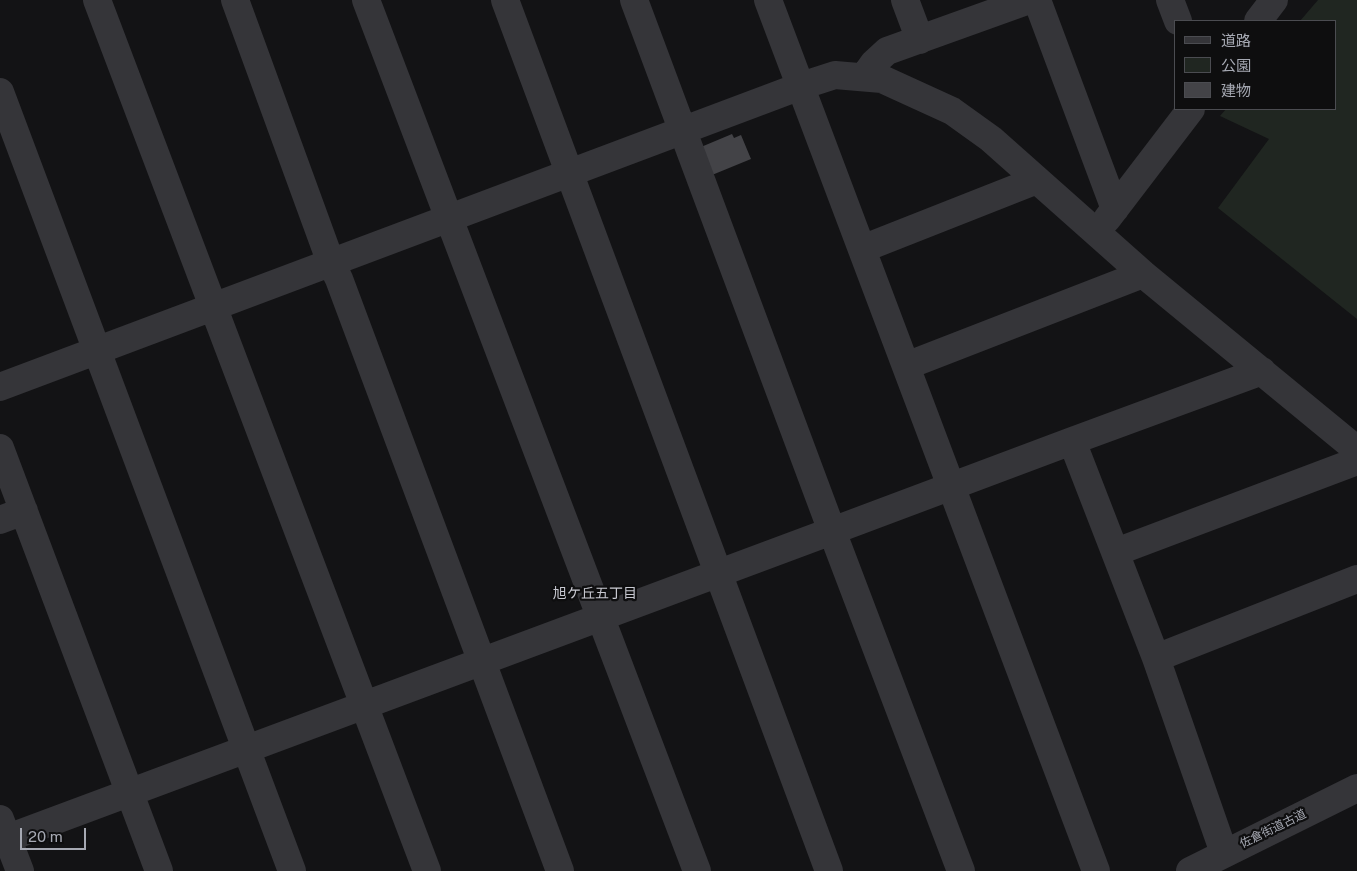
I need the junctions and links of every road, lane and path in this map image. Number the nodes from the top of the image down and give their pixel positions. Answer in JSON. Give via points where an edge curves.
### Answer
{"nodes":[{"id":1,"x":98,"y":0,"type":"edge"},
{"id":2,"x":235,"y":0,"type":"edge"},
{"id":3,"x":366,"y":0,"type":"edge"},
{"id":4,"x":505,"y":0,"type":"edge"},
{"id":5,"x":634,"y":0,"type":"edge"},
{"id":6,"x":768,"y":0,"type":"edge"},
{"id":7,"x":905,"y":0,"type":"edge"},
{"id":8,"x":1029,"y":0,"type":"edge"},
{"id":9,"x":1037,"y":0,"type":"edge"},
{"id":10,"x":1170,"y":0,"type":"edge"},
{"id":11,"x":1274,"y":0,"type":"edge"},
{"id":12,"x":1178,"y":20,"type":"edge"},
{"id":13,"x":1259,"y":20,"type":"edge"},
{"id":14,"x":920,"y":40,"type":"junction"},
{"id":15,"x":864,"y":77,"type":"junction"},
{"id":16,"x":801,"y":86,"type":"junction"},
{"id":17,"x":0,"y":92,"type":"edge"},
{"id":18,"x":1190,"y":110,"type":"edge"},
{"id":19,"x":683,"y":131,"type":"junction"},
{"id":20,"x":569,"y":174,"type":"junction"},
{"id":21,"x":1037,"y":180,"type":"junction"},
{"id":22,"x":1115,"y":209,"type":"junction"},
{"id":23,"x":449,"y":219,"type":"junction"},
{"id":24,"x":1096,"y":233,"type":"junction"},
{"id":25,"x":862,"y":249,"type":"junction"},
{"id":26,"x":331,"y":263,"type":"junction"},
{"id":27,"x":1143,"y":274,"type":"junction"},
{"id":28,"x":214,"y":307,"type":"junction"},
{"id":29,"x":97,"y":351,"type":"junction"},
{"id":30,"x":906,"y":366,"type":"junction"},
{"id":31,"x":1262,"y":371,"type":"junction"},
{"id":32,"x":0,"y":387,"type":"edge"},
{"id":33,"x":1072,"y":441,"type":"junction"},
{"id":34,"x":0,"y":448,"type":"edge"},
{"id":35,"x":1357,"y":450,"type":"edge"},
{"id":36,"x":1357,"y":461,"type":"edge"},
{"id":37,"x":951,"y":486,"type":"junction"},
{"id":38,"x":12,"y":516,"type":"edge"},
{"id":39,"x":832,"y":531,"type":"junction"},
{"id":40,"x":1116,"y":552,"type":"junction"},
{"id":41,"x":718,"y":574,"type":"junction"},
{"id":42,"x":1357,"y":579,"type":"edge"},
{"id":43,"x":601,"y":618,"type":"junction"},
{"id":44,"x":1156,"y":658,"type":"junction"},
{"id":45,"x":482,"y":662,"type":"junction"},
{"id":46,"x":365,"y":705,"type":"junction"},
{"id":47,"x":246,"y":750,"type":"junction"},
{"id":48,"x":1357,"y":788,"type":"edge"},
{"id":49,"x":130,"y":793,"type":"junction"},
{"id":50,"x":2,"y":833,"type":"edge"},
{"id":51,"x":1224,"y":853,"type":"junction"},
{"id":52,"x":20,"y":871,"type":"edge"},
{"id":53,"x":159,"y":871,"type":"edge"},
{"id":54,"x":292,"y":871,"type":"edge"},
{"id":55,"x":427,"y":871,"type":"edge"},
{"id":56,"x":560,"y":871,"type":"edge"},
{"id":57,"x":697,"y":871,"type":"edge"},
{"id":58,"x":829,"y":871,"type":"edge"},
{"id":59,"x":962,"y":871,"type":"edge"},
{"id":60,"x":1096,"y":871,"type":"edge"},
{"id":61,"x":1190,"y":871,"type":"edge"}],
"edges":[{"from":1,"to":28,"type":"street"},
{"from":2,"to":26,"type":"street"},
{"from":3,"to":23,"type":"street"},
{"from":4,"to":20,"type":"street"},
{"from":5,"to":19,"type":"street"},
{"from":6,"to":16,"type":"street"},
{"from":7,"to":14,"type":"street"},
{"from":8,"to":14,"type":"street"},
{"from":9,"to":22,"type":"street"},
{"from":10,"to":12,"type":"street"},
{"from":11,"to":13,"type":"street"},
{"from":14,"to":15,"type":"street","via":[[887,51]]},
{"from":15,"to":16,"type":"street","via":[[835,75]]},
{"from":15,"to":21,"type":"street","via":[[882,79],[952,111],[991,139]]},
{"from":16,"to":19,"type":"street"},
{"from":16,"to":25,"type":"street"},
{"from":17,"to":29,"type":"street"},
{"from":18,"to":22,"type":"street"},
{"from":19,"to":20,"type":"street"},
{"from":19,"to":39,"type":"street"},
{"from":20,"to":23,"type":"street"},
{"from":20,"to":41,"type":"street"},
{"from":21,"to":24,"type":"street"},
{"from":21,"to":25,"type":"street"},
{"from":22,"to":24,"type":"street"},
{"from":23,"to":26,"type":"street"},
{"from":23,"to":43,"type":"street"},
{"from":24,"to":27,"type":"street"},
{"from":25,"to":30,"type":"street"},
{"from":26,"to":28,"type":"street"},
{"from":26,"to":45,"type":"street"},
{"from":27,"to":30,"type":"street"},
{"from":27,"to":31,"type":"street"},
{"from":28,"to":29,"type":"street"},
{"from":28,"to":46,"type":"street"},
{"from":29,"to":32,"type":"street"},
{"from":29,"to":47,"type":"street"},
{"from":30,"to":37,"type":"street"},
{"from":31,"to":33,"type":"street"},
{"from":31,"to":35,"type":"street"},
{"from":33,"to":37,"type":"street"},
{"from":33,"to":40,"type":"street"},
{"from":34,"to":38,"type":"street"},
{"from":36,"to":40,"type":"street"},
{"from":37,"to":39,"type":"street"},
{"from":37,"to":60,"type":"street"},
{"from":38,"to":49,"type":"street"},
{"from":39,"to":41,"type":"street"},
{"from":39,"to":59,"type":"street"},
{"from":40,"to":44,"type":"street"},
{"from":41,"to":43,"type":"street"},
{"from":41,"to":58,"type":"street"},
{"from":42,"to":44,"type":"street"},
{"from":43,"to":45,"type":"street"},
{"from":43,"to":57,"type":"street"},
{"from":44,"to":51,"type":"street"},
{"from":45,"to":46,"type":"street"},
{"from":45,"to":56,"type":"street"},
{"from":46,"to":47,"type":"street"},
{"from":46,"to":55,"type":"street"},
{"from":47,"to":49,"type":"street"},
{"from":47,"to":54,"type":"street"},
{"from":48,"to":51,"type":"street","name":"佐倉街道古道"},
{"from":49,"to":50,"type":"street"},
{"from":49,"to":53,"type":"street"},
{"from":50,"to":52,"type":"street"},
{"from":51,"to":61,"type":"street","name":"佐倉街道古道"}]}
